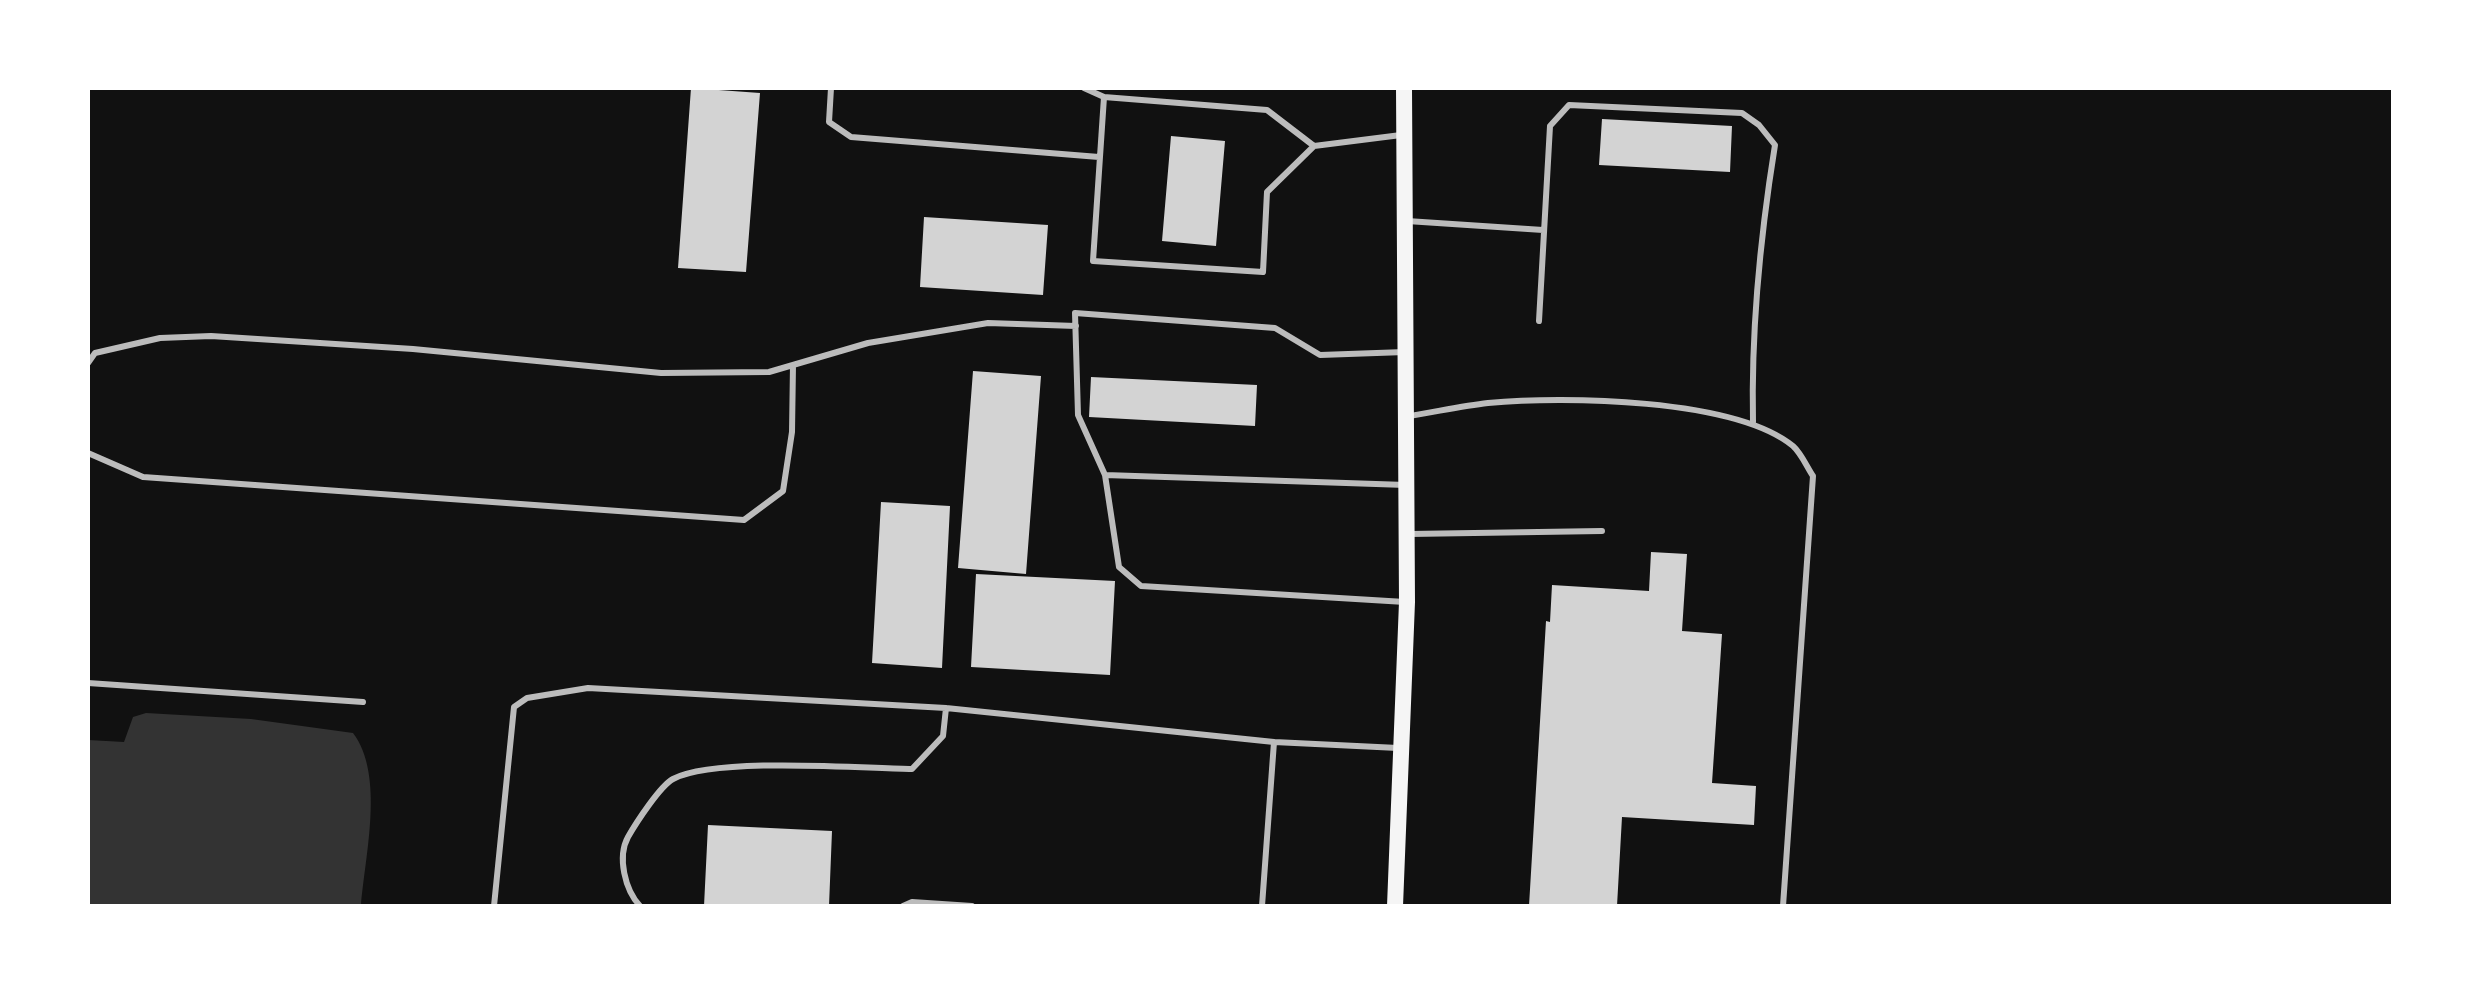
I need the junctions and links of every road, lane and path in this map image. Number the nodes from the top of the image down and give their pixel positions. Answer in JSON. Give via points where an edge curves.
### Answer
{"nodes":[{"id":1,"x":831,"y":88,"type":"edge"},
{"id":2,"x":1084,"y":88,"type":"edge"},
{"id":3,"x":1404,"y":88,"type":"edge"},
{"id":4,"x":1104,"y":97,"type":"junction"},
{"id":5,"x":1404,"y":135,"type":"junction"},
{"id":6,"x":1314,"y":146,"type":"junction"},
{"id":7,"x":1099,"y":157,"type":"junction"},
{"id":8,"x":1405,"y":221,"type":"junction"},
{"id":9,"x":1543,"y":230,"type":"junction"},
{"id":10,"x":1539,"y":321,"type":"dead end"},
{"id":11,"x":1076,"y":326,"type":"junction"},
{"id":12,"x":1405,"y":352,"type":"junction"},
{"id":13,"x":88,"y":363,"type":"edge"},
{"id":14,"x":793,"y":365,"type":"junction"},
{"id":15,"x":1405,"y":417,"type":"junction"},
{"id":16,"x":1753,"y":422,"type":"junction"},
{"id":17,"x":88,"y":453,"type":"edge"},
{"id":18,"x":1105,"y":475,"type":"junction"},
{"id":19,"x":1406,"y":485,"type":"junction"},
{"id":20,"x":1602,"y":531,"type":"dead end"},
{"id":21,"x":1406,"y":534,"type":"junction"},
{"id":22,"x":1407,"y":602,"type":"junction"},
{"id":23,"x":88,"y":683,"type":"edge"},
{"id":24,"x":363,"y":702,"type":"dead end"},
{"id":25,"x":946,"y":708,"type":"junction"},
{"id":26,"x":1274,"y":742,"type":"junction"},
{"id":27,"x":1402,"y":749,"type":"junction"},
{"id":28,"x":494,"y":906,"type":"edge"},
{"id":29,"x":640,"y":906,"type":"edge"},
{"id":30,"x":903,"y":906,"type":"edge"},
{"id":31,"x":972,"y":906,"type":"edge"},
{"id":32,"x":1262,"y":906,"type":"edge"},
{"id":33,"x":1395,"y":906,"type":"edge"},
{"id":34,"x":1783,"y":906,"type":"edge"}],
"edges":[{"from":1,"to":7,"type":"lane","via":[[829,122],[851,137]]},
{"from":2,"to":4,"type":"lane"},
{"from":3,"to":5,"type":"main road"},
{"from":4,"to":6,"type":"lane","via":[[1267,110]]},
{"from":4,"to":7,"type":"lane"},
{"from":5,"to":6,"type":"lane"},
{"from":5,"to":8,"type":"main road"},
{"from":6,"to":7,"type":"lane","via":[[1267,192],[1263,272],[1093,261]]},
{"from":8,"to":9,"type":"lane"},
{"from":8,"to":12,"type":"main road"},
{"from":9,"to":10,"type":"lane"},
{"from":9,"to":16,"type":"lane","via":[[1550,126],[1569,105],[1742,113],[1759,125],[1775,145],[1751,334]]},
{"from":11,"to":12,"type":"lane","via":[[1075,313],[1275,328],[1320,355]]},
{"from":11,"to":14,"type":"lane","via":[[988,323],[868,343]]},
{"from":11,"to":18,"type":"lane","via":[[1078,415]]},
{"from":12,"to":15,"type":"main road"},
{"from":13,"to":14,"type":"lane","via":[[95,353],[160,338],[211,336],[661,373],[769,372]]},
{"from":14,"to":17,"type":"lane","via":[[792,432],[783,491],[744,520],[143,477]]},
{"from":15,"to":16,"type":"lane","via":[[1487,403],[1564,401],[1647,405]]},
{"from":15,"to":19,"type":"main road"},
{"from":16,"to":34,"type":"lane","via":[[1794,447],[1813,476]]},
{"from":18,"to":19,"type":"lane"},
{"from":18,"to":22,"type":"lane","via":[[1119,567],[1141,586]]},
{"from":19,"to":21,"type":"main road"},
{"from":20,"to":21,"type":"lane"},
{"from":21,"to":22,"type":"main road"},
{"from":22,"to":27,"type":"main road"},
{"from":23,"to":24,"type":"lane"},
{"from":25,"to":26,"type":"lane"},
{"from":25,"to":28,"type":"lane","via":[[588,688],[527,698],[514,707]]},
{"from":25,"to":29,"type":"lane","via":[[943,736],[912,769],[717,767],[672,780],[626,840],[624,871]]},
{"from":26,"to":27,"type":"lane"},
{"from":26,"to":32,"type":"lane"},
{"from":27,"to":33,"type":"main road"},
{"from":30,"to":31,"type":"lane"}]}
